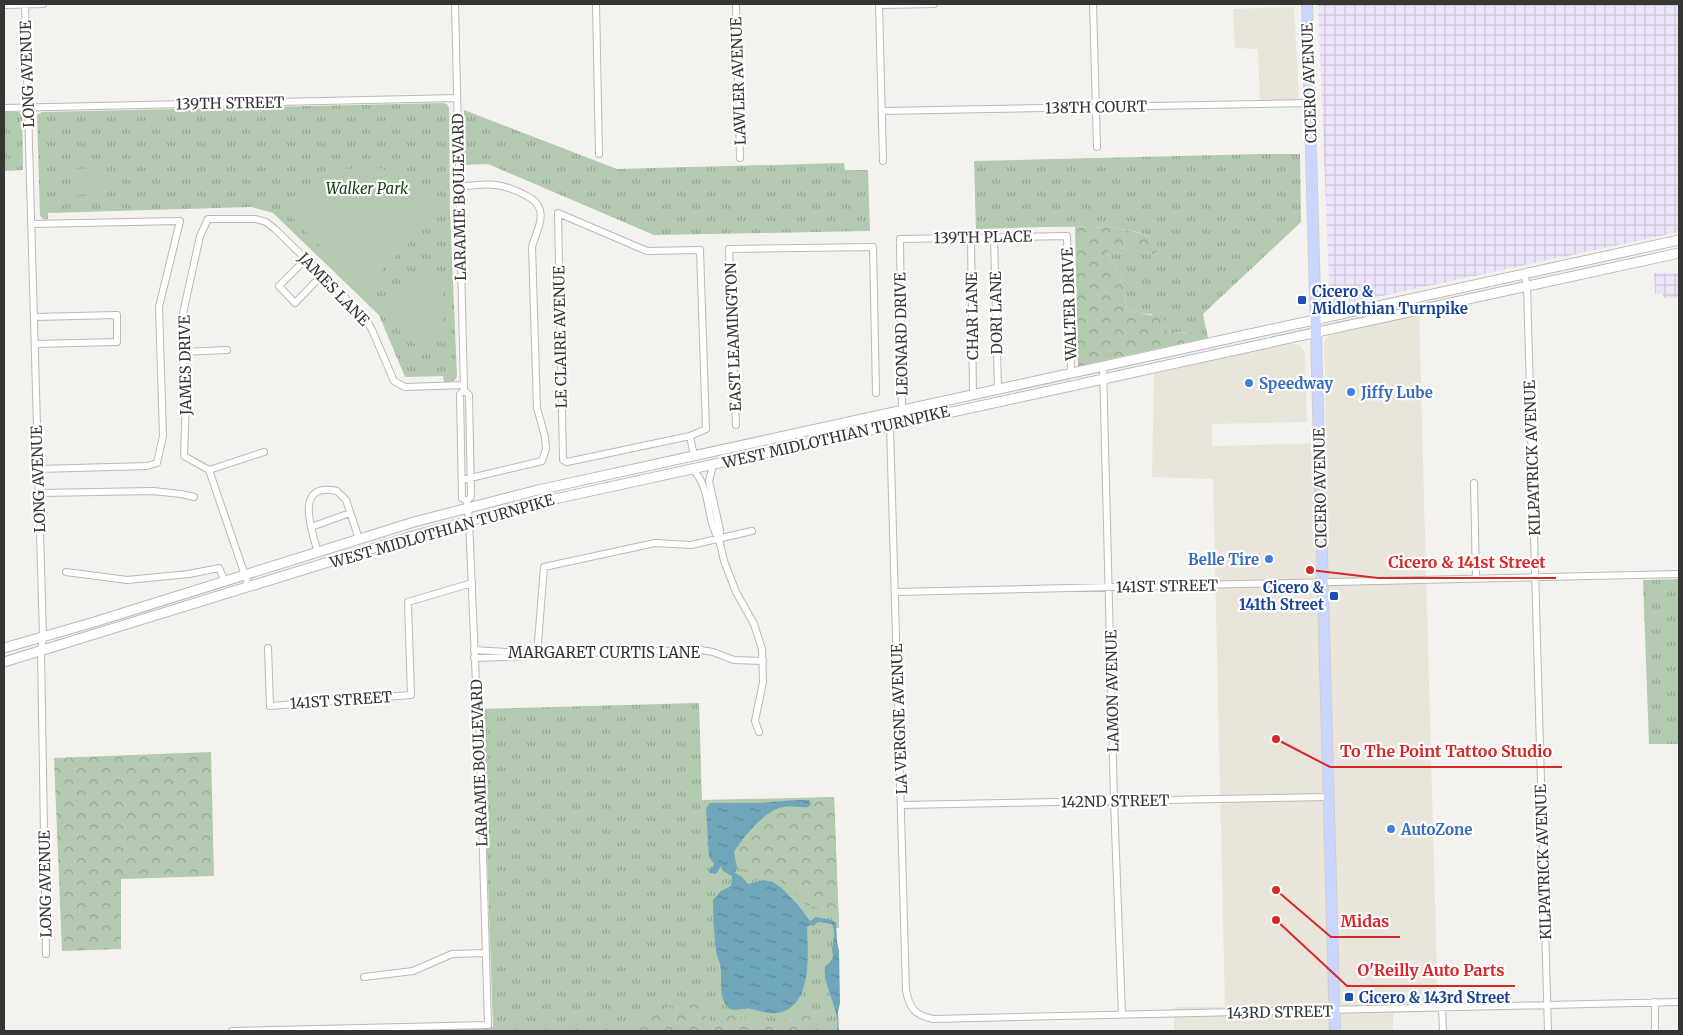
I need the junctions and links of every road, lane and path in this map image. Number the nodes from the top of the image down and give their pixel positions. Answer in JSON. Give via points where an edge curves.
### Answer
{"nodes":[{"id":1,"x":25,"y":4,"type":"edge"},
{"id":2,"x":43,"y":4,"type":"edge"},
{"id":3,"x":454,"y":4,"type":"edge"},
{"id":4,"x":596,"y":4,"type":"edge"},
{"id":5,"x":736,"y":4,"type":"edge"},
{"id":6,"x":879,"y":4,"type":"edge"},
{"id":7,"x":934,"y":4,"type":"edge"},
{"id":8,"x":1093,"y":4,"type":"edge"},
{"id":9,"x":1307,"y":4,"type":"edge"},
{"id":10,"x":4,"y":5,"type":"edge"},
{"id":11,"x":457,"y":98,"type":"junction"},
{"id":12,"x":1310,"y":102,"type":"junction"},
{"id":13,"x":1096,"y":107,"type":"junction"},
{"id":14,"x":4,"y":108,"type":"edge"},
{"id":15,"x":28,"y":108,"type":"junction"},
{"id":16,"x":882,"y":111,"type":"junction"},
{"id":17,"x":1097,"y":147,"type":"dead end"},
{"id":18,"x":599,"y":154,"type":"dead end"},
{"id":19,"x":740,"y":158,"type":"dead end"},
{"id":20,"x":883,"y":161,"type":"dead end"},
{"id":21,"x":459,"y":187,"type":"junction"},
{"id":22,"x":208,"y":219,"type":"joint"},
{"id":23,"x":31,"y":224,"type":"junction"},
{"id":24,"x":1067,"y":236,"type":"joint"},
{"id":25,"x":994,"y":237,"type":"junction"},
{"id":26,"x":971,"y":238,"type":"junction"},
{"id":27,"x":900,"y":239,"type":"joint"},
{"id":28,"x":1679,"y":240,"type":"edge"},
{"id":29,"x":1679,"y":253,"type":"edge"},
{"id":30,"x":306,"y":259,"type":"junction"},
{"id":31,"x":1524,"y":274,"type":"junction"},
{"id":32,"x":322,"y":275,"type":"junction"},
{"id":33,"x":1527,"y":286,"type":"junction"},
{"id":34,"x":34,"y":317,"type":"junction"},
{"id":35,"x":1316,"y":320,"type":"junction"},
{"id":36,"x":1316,"y":332,"type":"junction"},
{"id":37,"x":35,"y":344,"type":"junction"},
{"id":38,"x":227,"y":350,"type":"dead end"},
{"id":39,"x":182,"y":352,"type":"junction"},
{"id":40,"x":1103,"y":366,"type":"junction"},
{"id":41,"x":1071,"y":373,"type":"junction"},
{"id":42,"x":1104,"y":379,"type":"junction"},
{"id":43,"x":464,"y":387,"type":"junction"},
{"id":44,"x":998,"y":389,"type":"junction"},
{"id":45,"x":876,"y":393,"type":"dead end"},
{"id":46,"x":973,"y":395,"type":"junction"},
{"id":47,"x":902,"y":410,"type":"junction"},
{"id":48,"x":736,"y":425,"type":"dead end"},
{"id":49,"x":890,"y":426,"type":"junction"},
{"id":50,"x":690,"y":436,"type":"junction"},
{"id":51,"x":264,"y":452,"type":"dead end"},
{"id":52,"x":694,"y":456,"type":"junction"},
{"id":53,"x":713,"y":465,"type":"junction"},
{"id":54,"x":702,"y":467,"type":"junction"},
{"id":55,"x":38,"y":469,"type":"junction"},
{"id":56,"x":692,"y":469,"type":"junction"},
{"id":57,"x":209,"y":470,"type":"junction"},
{"id":58,"x":470,"y":479,"type":"junction"},
{"id":59,"x":461,"y":480,"type":"junction"},
{"id":60,"x":1474,"y":484,"type":"dead end"},
{"id":61,"x":39,"y":494,"type":"junction"},
{"id":62,"x":194,"y":497,"type":"dead end"},
{"id":63,"x":467,"y":504,"type":"junction"},
{"id":64,"x":350,"y":514,"type":"junction"},
{"id":65,"x":470,"y":520,"type":"junction"},
{"id":66,"x":311,"y":527,"type":"junction"},
{"id":67,"x":752,"y":531,"type":"dead end"},
{"id":68,"x":719,"y":539,"type":"junction"},
{"id":69,"x":359,"y":540,"type":"junction"},
{"id":70,"x":318,"y":553,"type":"junction"},
{"id":71,"x":66,"y":572,"type":"dead end"},
{"id":72,"x":1679,"y":574,"type":"edge"},
{"id":73,"x":245,"y":575,"type":"junction"},
{"id":74,"x":1535,"y":577,"type":"junction"},
{"id":75,"x":1476,"y":578,"type":"junction"},
{"id":76,"x":225,"y":582,"type":"junction"},
{"id":77,"x":1322,"y":582,"type":"junction"},
{"id":78,"x":472,"y":583,"type":"junction"},
{"id":79,"x":249,"y":588,"type":"junction"},
{"id":80,"x":1110,"y":588,"type":"junction"},
{"id":81,"x":895,"y":592,"type":"junction"},
{"id":82,"x":43,"y":637,"type":"junction"},
{"id":83,"x":4,"y":648,"type":"edge"},
{"id":84,"x":268,"y":648,"type":"dead end"},
{"id":85,"x":474,"y":650,"type":"junction"},
{"id":86,"x":41,"y":651,"type":"junction"},
{"id":87,"x":537,"y":654,"type":"junction"},
{"id":88,"x":474,"y":658,"type":"junction"},
{"id":89,"x":763,"y":661,"type":"junction"},
{"id":90,"x":4,"y":662,"type":"edge"},
{"id":91,"x":759,"y":732,"type":"dead end"},
{"id":92,"x":1328,"y":797,"type":"junction"},
{"id":93,"x":1114,"y":801,"type":"junction"},
{"id":94,"x":901,"y":805,"type":"junction"},
{"id":95,"x":486,"y":953,"type":"junction"},
{"id":96,"x":46,"y":954,"type":"dead end"},
{"id":97,"x":364,"y":977,"type":"dead end"},
{"id":98,"x":1655,"y":1002,"type":"junction"},
{"id":99,"x":1679,"y":1002,"type":"edge"},
{"id":100,"x":1547,"y":1005,"type":"junction"},
{"id":101,"x":1442,"y":1008,"type":"junction"},
{"id":102,"x":914,"y":1010,"type":"joint"},
{"id":103,"x":1334,"y":1010,"type":"junction"},
{"id":104,"x":1122,"y":1015,"type":"junction"},
{"id":105,"x":232,"y":1031,"type":"edge"},
{"id":106,"x":1335,"y":1031,"type":"edge"},
{"id":107,"x":1443,"y":1031,"type":"edge"},
{"id":108,"x":1548,"y":1031,"type":"edge"},
{"id":109,"x":1655,"y":1031,"type":"edge"}],
"edges":[{"from":1,"to":2,"type":"street"},
{"from":1,"to":10,"type":"street"},
{"from":1,"to":15,"type":"street","name":"LONG AVENUE"},
{"from":3,"to":11,"type":"street","name":"LARAMIE BOULEVARD"},
{"from":4,"to":18,"type":"street"},
{"from":5,"to":19,"type":"street","name":"LAWLER AVENUE"},
{"from":6,"to":7,"type":"street"},
{"from":6,"to":16,"type":"street"},
{"from":8,"to":13,"type":"street"},
{"from":9,"to":12,"type":"main road","name":"CICERO AVENUE"},
{"from":11,"to":15,"type":"street","name":"139TH STREET"},
{"from":11,"to":21,"type":"street","name":"LARAMIE BOULEVARD"},
{"from":12,"to":13,"type":"street","name":"138TH COURT"},
{"from":12,"to":35,"type":"main road","name":"CICERO AVENUE"},
{"from":13,"to":16,"type":"street","name":"138TH COURT"},
{"from":13,"to":17,"type":"street"},
{"from":14,"to":15,"type":"street","name":"139TH STREET"},
{"from":15,"to":23,"type":"street","name":"LONG AVENUE"},
{"from":16,"to":20,"type":"street"},
{"from":21,"to":43,"type":"street","name":"LARAMIE BOULEVARD"},
{"from":21,"to":58,"type":"street","via":[[498,184],[534,201],[541,211],[532,247],[537,408],[545,437],[545,457],[542,461]]},
{"from":22,"to":30,"type":"street","name":"JAMES LANE","via":[[266,222]]},
{"from":22,"to":39,"type":"street","name":"JAMES DRIVE","via":[[200,236],[182,318]]},
{"from":23,"to":34,"type":"street","name":"LONG AVENUE"},
{"from":23,"to":55,"type":"street","via":[[180,221],[159,307],[163,436],[157,464]]},
{"from":24,"to":25,"type":"street","name":"139TH PLACE"},
{"from":24,"to":41,"type":"street","name":"WALTER DRIVE"},
{"from":25,"to":26,"type":"street","name":"139TH PLACE"},
{"from":25,"to":44,"type":"street","name":"DORI LANE"},
{"from":26,"to":27,"type":"street","name":"139TH PLACE"},
{"from":26,"to":46,"type":"street","name":"CHAR LANE"},
{"from":27,"to":47,"type":"street","name":"LEONARD DRIVE"},
{"from":28,"to":31,"type":"main road","name":"WEST MIDLOTHIAN TURNPIKE"},
{"from":29,"to":33,"type":"main road","name":"WEST MIDLOTHIAN TURNPIKE"},
{"from":30,"to":32,"type":"street","name":"JAMES LANE"},
{"from":30,"to":32,"type":"street","via":[[279,286],[295,303]]},
{"from":31,"to":33,"type":"street","name":"KILPATRICK AVENUE"},
{"from":31,"to":35,"type":"main road","name":"WEST MIDLOTHIAN TURNPIKE"},
{"from":32,"to":43,"type":"street","name":"JAMES LANE","via":[[365,317],[394,381],[405,386]]},
{"from":33,"to":36,"type":"main road","name":"WEST MIDLOTHIAN TURNPIKE"},
{"from":33,"to":74,"type":"street","name":"KILPATRICK AVENUE"},
{"from":34,"to":37,"type":"street","name":"LONG AVENUE"},
{"from":34,"to":37,"type":"street","via":[[117,315],[117,342]]},
{"from":35,"to":36,"type":"main road","name":"CICERO AVENUE"},
{"from":35,"to":40,"type":"main road","name":"WEST MIDLOTHIAN TURNPIKE"},
{"from":36,"to":42,"type":"main road","name":"WEST MIDLOTHIAN TURNPIKE"},
{"from":36,"to":77,"type":"main road","name":"CICERO AVENUE"},
{"from":37,"to":55,"type":"street","name":"LONG AVENUE"},
{"from":38,"to":39,"type":"street"},
{"from":39,"to":57,"type":"street","name":"JAMES DRIVE","via":[[186,401],[184,456]]},
{"from":40,"to":41,"type":"main road","name":"WEST MIDLOTHIAN TURNPIKE"},
{"from":40,"to":42,"type":"street","name":"LAMON AVENUE"},
{"from":41,"to":44,"type":"main road","name":"WEST MIDLOTHIAN TURNPIKE"},
{"from":42,"to":49,"type":"main road","name":"WEST MIDLOTHIAN TURNPIKE"},
{"from":42,"to":80,"type":"street","name":"LAMON AVENUE"},
{"from":43,"to":58,"type":"street","name":"LARAMIE BOULEVARD","via":[[468,395]]},
{"from":43,"to":59,"type":"street","name":"LARAMIE BOULEVARD","via":[[460,394]]},
{"from":44,"to":46,"type":"main road","name":"WEST MIDLOTHIAN TURNPIKE"},
{"from":45,"to":48,"type":"street","name":"EAST LEAMINGTON","via":[[872,247],[729,249]]},
{"from":46,"to":47,"type":"main road","name":"WEST MIDLOTHIAN TURNPIKE"},
{"from":47,"to":49,"type":"street","name":"LEONARD DRIVE"},
{"from":47,"to":52,"type":"main road","name":"WEST MIDLOTHIAN TURNPIKE"},
{"from":49,"to":53,"type":"main road","name":"WEST MIDLOTHIAN TURNPIKE"},
{"from":49,"to":81,"type":"street","name":"LA VERGNE AVENUE"},
{"from":50,"to":50,"type":"street","name":"LE CLAIRE AVENUE","via":[[706,430],[700,250],[647,251],[558,214],[563,460],[568,462]]},
{"from":50,"to":52,"type":"street"},
{"from":51,"to":57,"type":"street"},
{"from":52,"to":54,"type":"main road"},
{"from":52,"to":63,"type":"main road","name":"WEST MIDLOTHIAN TURNPIKE"},
{"from":53,"to":54,"type":"main road","name":"WEST MIDLOTHIAN TURNPIKE"},
{"from":53,"to":68,"type":"street","via":[[708,481],[720,530]]},
{"from":54,"to":56,"type":"main road","name":"WEST MIDLOTHIAN TURNPIKE"},
{"from":55,"to":61,"type":"street","name":"LONG AVENUE"},
{"from":56,"to":65,"type":"main road","name":"WEST MIDLOTHIAN TURNPIKE"},
{"from":56,"to":68,"type":"street","via":[[703,484],[714,531]]},
{"from":57,"to":73,"type":"street"},
{"from":58,"to":59,"type":"street"},
{"from":58,"to":63,"type":"street","name":"LARAMIE BOULEVARD","via":[[471,497]]},
{"from":59,"to":63,"type":"street","name":"LARAMIE BOULEVARD","via":[[462,498]]},
{"from":60,"to":75,"type":"street"},
{"from":61,"to":62,"type":"street","via":[[153,491]]},
{"from":61,"to":82,"type":"street","name":"LONG AVENUE"},
{"from":63,"to":65,"type":"street","name":"LARAMIE BOULEVARD"},
{"from":63,"to":69,"type":"main road","name":"WEST MIDLOTHIAN TURNPIKE"},
{"from":64,"to":66,"type":"street"},
{"from":64,"to":66,"type":"street","via":[[342,494],[324,490],[309,501]]},
{"from":64,"to":69,"type":"street"},
{"from":65,"to":78,"type":"street","name":"LARAMIE BOULEVARD"},
{"from":65,"to":79,"type":"main road","name":"WEST MIDLOTHIAN TURNPIKE"},
{"from":66,"to":70,"type":"street"},
{"from":67,"to":68,"type":"street"},
{"from":68,"to":87,"type":"street","via":[[685,546],[655,543],[544,567]]},
{"from":68,"to":89,"type":"street","via":[[730,579],[759,636]]},
{"from":69,"to":70,"type":"main road","name":"WEST MIDLOTHIAN TURNPIKE"},
{"from":70,"to":73,"type":"main road","name":"WEST MIDLOTHIAN TURNPIKE"},
{"from":71,"to":76,"type":"street","via":[[127,580],[219,568]]},
{"from":72,"to":74,"type":"street","name":"141ST STREET"},
{"from":73,"to":76,"type":"main road","name":"WEST MIDLOTHIAN TURNPIKE"},
{"from":73,"to":79,"type":"street"},
{"from":74,"to":75,"type":"street","name":"141ST STREET"},
{"from":74,"to":100,"type":"street","name":"KILPATRICK AVENUE"},
{"from":75,"to":77,"type":"street","name":"141ST STREET"},
{"from":76,"to":82,"type":"main road","name":"WEST MIDLOTHIAN TURNPIKE"},
{"from":77,"to":80,"type":"street","name":"141ST STREET"},
{"from":77,"to":92,"type":"main road","name":"CICERO AVENUE"},
{"from":78,"to":84,"type":"street","name":"141ST STREET","via":[[408,602],[411,695],[270,706]]},
{"from":78,"to":85,"type":"street","name":"LARAMIE BOULEVARD"},
{"from":79,"to":86,"type":"main road","name":"WEST MIDLOTHIAN TURNPIKE"},
{"from":80,"to":81,"type":"street","name":"141ST STREET"},
{"from":80,"to":93,"type":"street","name":"LAMON AVENUE"},
{"from":81,"to":94,"type":"street","name":"LA VERGNE AVENUE"},
{"from":82,"to":83,"type":"main road","name":"WEST MIDLOTHIAN TURNPIKE"},
{"from":82,"to":86,"type":"street","name":"LONG AVENUE"},
{"from":85,"to":87,"type":"street","name":"MARGARET CURTIS LANE"},
{"from":85,"to":88,"type":"street","name":"LARAMIE BOULEVARD"},
{"from":86,"to":90,"type":"main road","name":"WEST MIDLOTHIAN TURNPIKE"},
{"from":86,"to":96,"type":"street","name":"LONG AVENUE"},
{"from":87,"to":88,"type":"street"},
{"from":87,"to":89,"type":"street","name":"MARGARET CURTIS LANE","via":[[701,650],[734,660]]},
{"from":88,"to":95,"type":"street","name":"LARAMIE BOULEVARD","via":[[479,717]]},
{"from":89,"to":91,"type":"street","via":[[762,692],[755,721]]},
{"from":92,"to":93,"type":"street","name":"142ND STREET"},
{"from":92,"to":103,"type":"main road","name":"CICERO AVENUE"},
{"from":93,"to":94,"type":"street","name":"142ND STREET"},
{"from":93,"to":104,"type":"street","name":"LAMON AVENUE"},
{"from":94,"to":102,"type":"street","name":"LA VERGNE AVENUE","via":[[906,991]]},
{"from":95,"to":97,"type":"street","via":[[452,954],[413,971]]},
{"from":95,"to":105,"type":"street","name":"LARAMIE BOULEVARD","via":[[488,1025]]},
{"from":98,"to":99,"type":"street","name":"143RD STREET"},
{"from":98,"to":100,"type":"street","name":"143RD STREET"},
{"from":98,"to":109,"type":"street"},
{"from":100,"to":101,"type":"street","name":"143RD STREET"},
{"from":100,"to":108,"type":"street","name":"KILPATRICK AVENUE"},
{"from":101,"to":103,"type":"street","name":"143RD STREET"},
{"from":101,"to":107,"type":"street"},
{"from":102,"to":104,"type":"street","name":"143RD STREET","via":[[920,1016],[933,1019]]},
{"from":103,"to":104,"type":"street","name":"143RD STREET"},
{"from":103,"to":106,"type":"main road","name":"CICERO AVENUE"}]}
